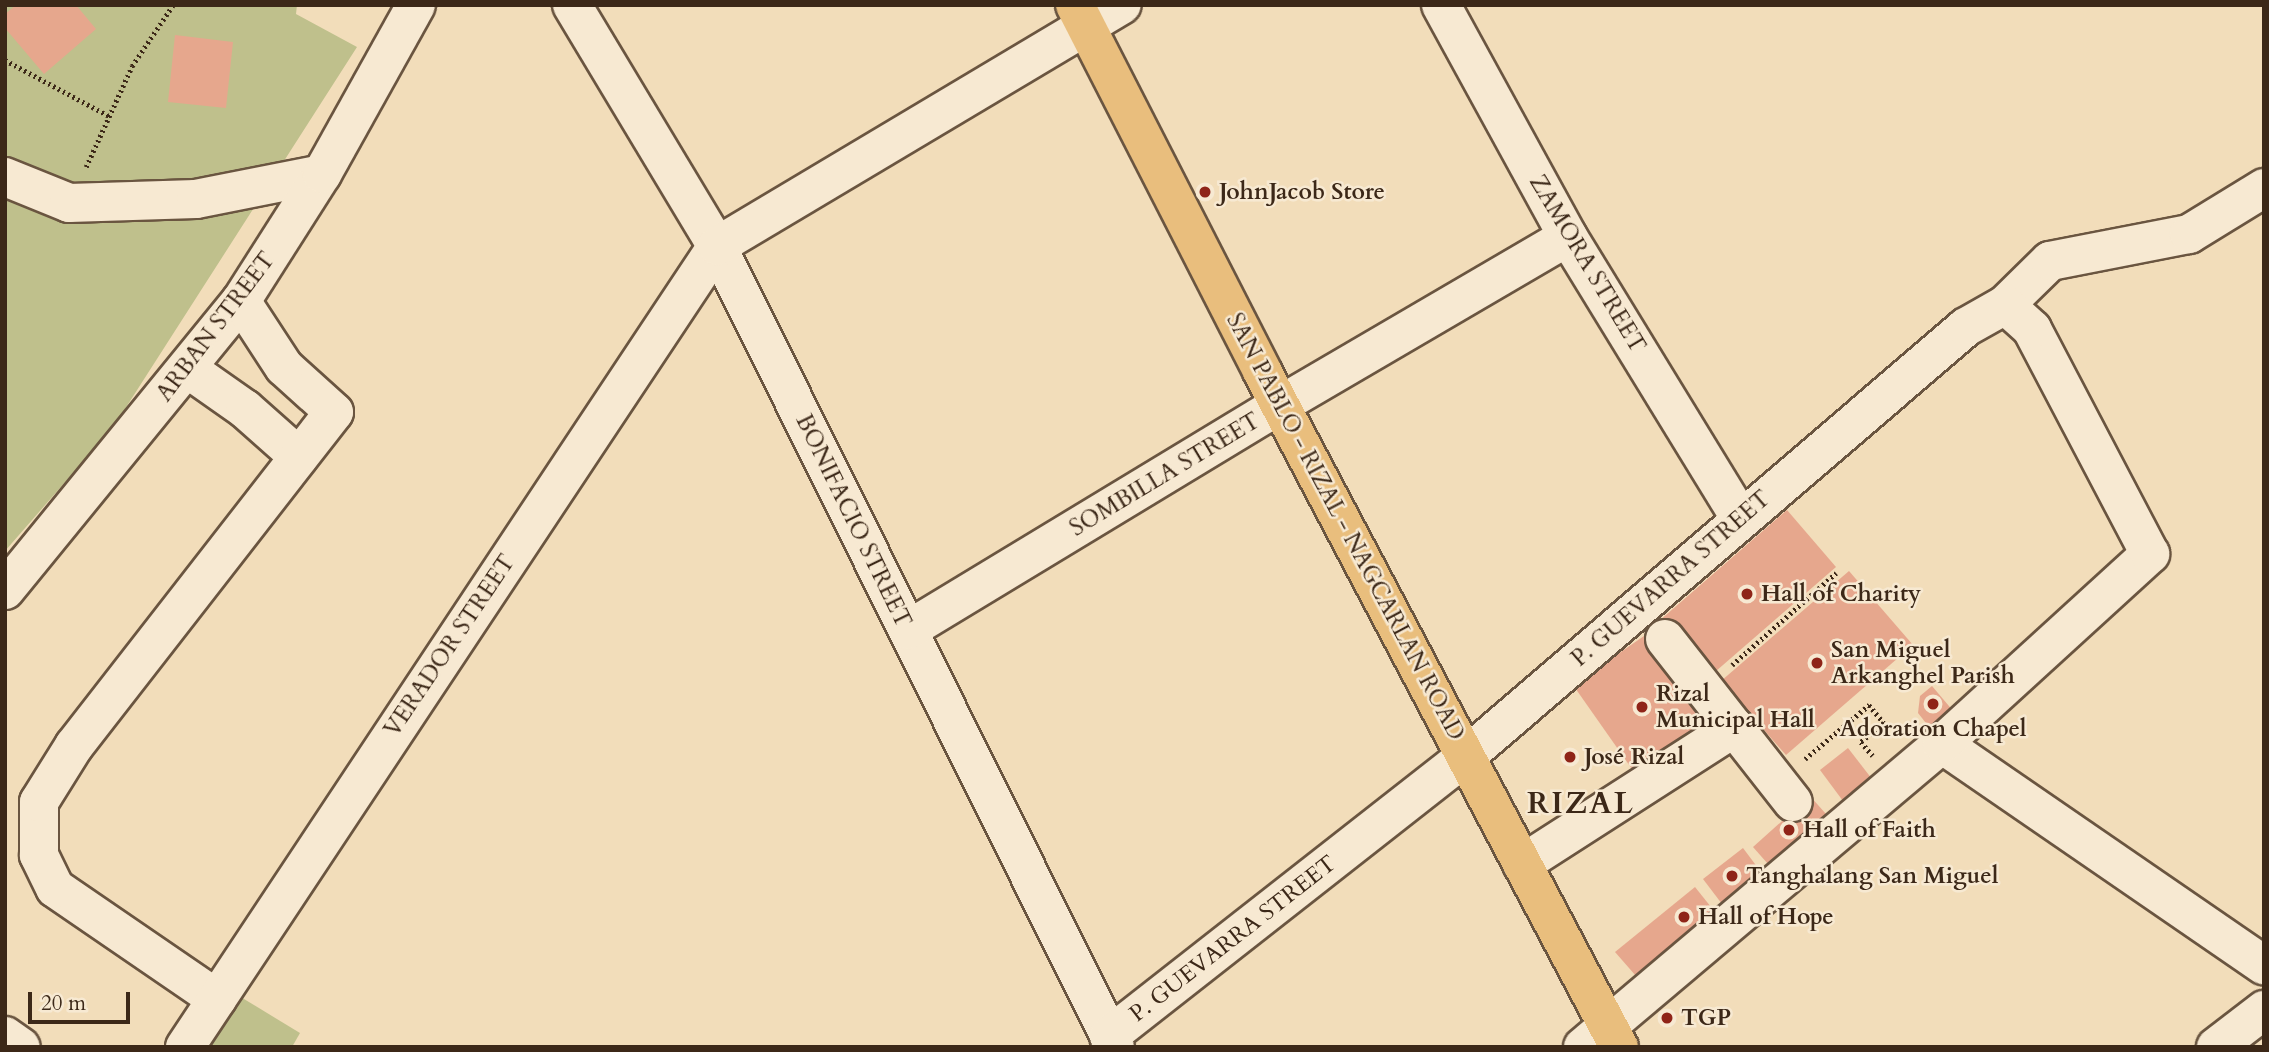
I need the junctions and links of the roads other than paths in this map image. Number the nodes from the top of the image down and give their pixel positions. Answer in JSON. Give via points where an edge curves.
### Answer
{"nodes":[{"id":1,"x":416,"y":5,"type":"edge"},
{"id":2,"x":572,"y":5,"type":"edge"},
{"id":3,"x":1122,"y":5,"type":"edge"},
{"id":4,"x":1441,"y":5,"type":"edge"},
{"id":5,"x":1080,"y":15,"type":"edge"},
{"id":6,"x":322,"y":174,"type":"junction"},
{"id":7,"x":5,"y":177,"type":"edge"},
{"id":8,"x":2264,"y":188,"type":"edge"},
{"id":9,"x":1568,"y":237,"type":"junction"},
{"id":10,"x":717,"y":246,"type":"junction"},
{"id":11,"x":241,"y":302,"type":"junction"},
{"id":12,"x":2005,"y":305,"type":"junction"},
{"id":13,"x":188,"y":369,"type":"junction"},
{"id":14,"x":1280,"y":405,"type":"junction"},
{"id":15,"x":299,"y":457,"type":"junction"},
{"id":16,"x":1741,"y":519,"type":"junction"},
{"id":17,"x":5,"y":590,"type":"edge"},
{"id":18,"x":908,"y":630,"type":"junction"},
{"id":19,"x":1665,"y":639,"type":"dead end"},
{"id":20,"x":1735,"y":727,"type":"junction"},
{"id":21,"x":1942,"y":744,"type":"junction"},
{"id":22,"x":1465,"y":757,"type":"junction"},
{"id":23,"x":1785,"y":792,"type":"road end"},
{"id":24,"x":1522,"y":864,"type":"junction"},
{"id":25,"x":2264,"y":965,"type":"edge"},
{"id":26,"x":217,"y":999,"type":"junction"},
{"id":27,"x":2264,"y":1010,"type":"edge"},
{"id":28,"x":5,"y":1036,"type":"edge"},
{"id":29,"x":1604,"y":1040,"type":"edge"},
{"id":30,"x":1112,"y":1041,"type":"edge"},
{"id":31,"x":21,"y":1047,"type":"edge"},
{"id":32,"x":185,"y":1047,"type":"edge"},
{"id":33,"x":2216,"y":1047,"type":"edge"}],
"edges":[{"from":1,"to":6,"type":"street","name":"ARBAN STREET"},
{"from":2,"to":10,"type":"street","name":"BONIFACIO STREET"},
{"from":3,"to":5,"type":"street"},
{"from":4,"to":9,"type":"street","name":"ZAMORA STREET"},
{"from":5,"to":10,"type":"street"},
{"from":5,"to":14,"type":"main road","name":"SAN PABLO - RIZAL - NAGCARLAN ROAD"},
{"from":6,"to":7,"type":"street","via":[[196,200],[69,203]]},
{"from":6,"to":11,"type":"street","name":"ARBAN STREET"},
{"from":8,"to":12,"type":"street","name":"P. GUEVARRA STREET","via":[[2189,234],[2050,261]]},
{"from":9,"to":14,"type":"street","name":"SOMBILLA STREET"},
{"from":9,"to":16,"type":"street","name":"ZAMORA STREET"},
{"from":10,"to":18,"type":"street","name":"BONIFACIO STREET"},
{"from":10,"to":26,"type":"street","name":"VERADOR STREET"},
{"from":11,"to":13,"type":"street","name":"ARBAN STREET"},
{"from":11,"to":15,"type":"street","via":[[284,367],[334,412]]},
{"from":12,"to":16,"type":"street","name":"P. GUEVARRA STREET","via":[[1966,327]]},
{"from":12,"to":21,"type":"street","via":[[2032,329],[2150,554]]},
{"from":13,"to":15,"type":"street","via":[[245,409]]},
{"from":13,"to":17,"type":"street","name":"ARBAN STREET"},
{"from":14,"to":18,"type":"street","name":"SOMBILLA STREET"},
{"from":14,"to":22,"type":"main road","name":"SAN PABLO - RIZAL - NAGCARLAN ROAD"},
{"from":15,"to":26,"type":"street","via":[[74,746],[39,802],[39,855],[55,888]]},
{"from":16,"to":22,"type":"street","name":"P. GUEVARRA STREET"},
{"from":18,"to":30,"type":"street","name":"BONIFACIO STREET"},
{"from":19,"to":20,"type":"street"},
{"from":20,"to":23,"type":"street"},
{"from":20,"to":24,"type":"street"},
{"from":21,"to":25,"type":"street"},
{"from":21,"to":29,"type":"street"},
{"from":22,"to":24,"type":"main road","name":"SAN PABLO - RIZAL - NAGCARLAN ROAD"},
{"from":22,"to":30,"type":"street","name":"P. GUEVARRA STREET"},
{"from":24,"to":29,"type":"main road","name":"SAN PABLO - RIZAL - NAGCARLAN ROAD"},
{"from":26,"to":32,"type":"street","name":"VERADOR STREET"},
{"from":27,"to":33,"type":"street"},
{"from":28,"to":31,"type":"street"}]}
